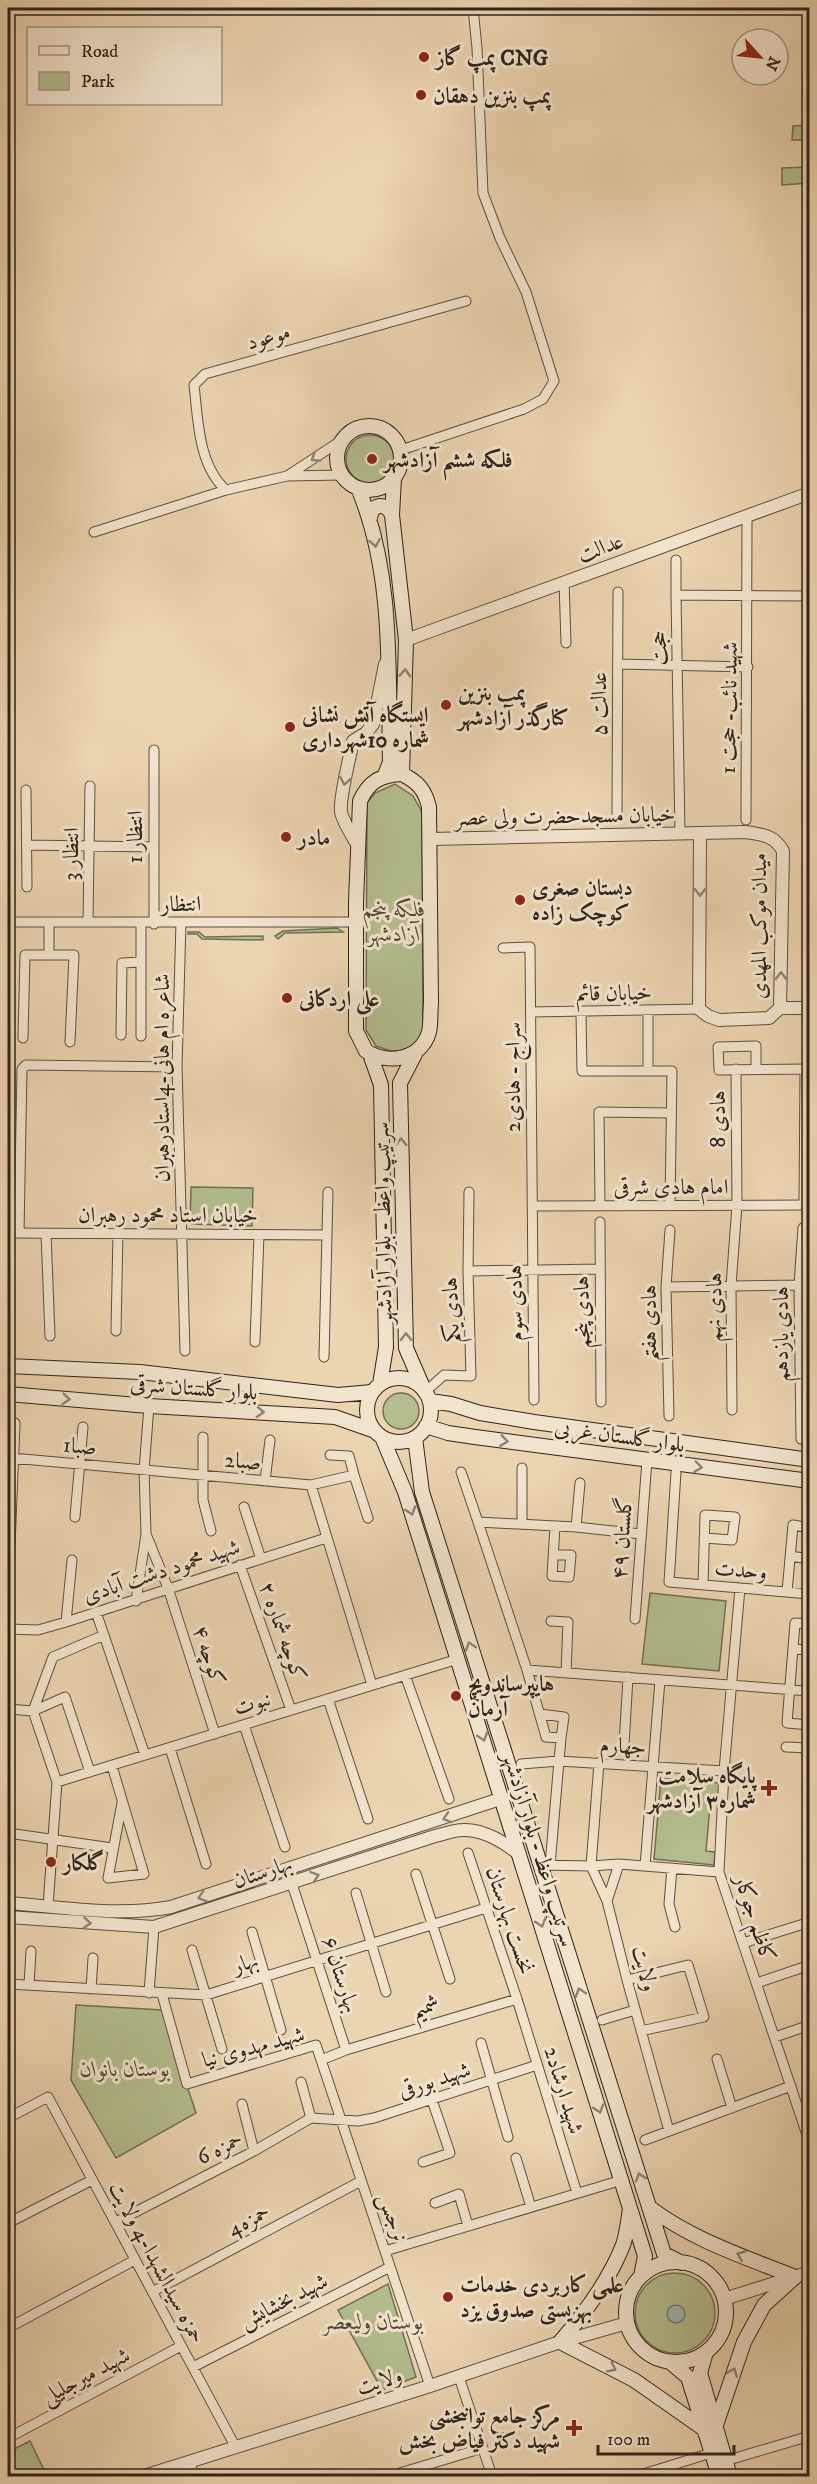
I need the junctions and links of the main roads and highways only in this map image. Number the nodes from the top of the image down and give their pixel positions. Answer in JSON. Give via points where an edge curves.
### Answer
{"nodes":[{"id":1,"x":394,"y":478,"type":"junction"},
{"id":2,"x":358,"y":488,"type":"junction"},
{"id":3,"x":392,"y":515,"type":"junction"},
{"id":4,"x":370,"y":518,"type":"junction"},
{"id":5,"x":402,"y":774,"type":"junction"},
{"id":6,"x":385,"y":775,"type":"junction"},
{"id":7,"x":370,"y":1054,"type":"junction"},
{"id":8,"x":415,"y":1054,"type":"junction"},
{"id":9,"x":8,"y":1366,"type":"edge"},
{"id":10,"x":376,"y":1388,"type":"junction"},
{"id":11,"x":8,"y":1394,"type":"edge"},
{"id":12,"x":338,"y":1395,"type":"junction"},
{"id":13,"x":427,"y":1396,"type":"junction"},
{"id":14,"x":480,"y":1413,"type":"junction"},
{"id":15,"x":335,"y":1417,"type":"junction"},
{"id":16,"x":426,"y":1426,"type":"junction"},
{"id":17,"x":378,"y":1434,"type":"junction"},
{"id":18,"x":475,"y":1437,"type":"junction"},
{"id":19,"x":415,"y":1438,"type":"junction"},
{"id":20,"x":810,"y":1460,"type":"edge"},
{"id":21,"x":417,"y":1469,"type":"junction"},
{"id":22,"x":395,"y":1472,"type":"junction"},
{"id":23,"x":810,"y":1481,"type":"edge"},
{"id":24,"x":630,"y":2207,"type":"junction"},
{"id":25,"x":649,"y":2207,"type":"junction"},
{"id":26,"x":682,"y":2263,"type":"junction"},
{"id":27,"x":641,"y":2276,"type":"junction"},
{"id":28,"x":706,"y":2352,"type":"junction"},
{"id":29,"x":670,"y":2362,"type":"junction"},
{"id":30,"x":709,"y":2428,"type":"junction"},
{"id":31,"x":719,"y":2476,"type":"edge"},
{"id":32,"x":730,"y":2476,"type":"edge"}],
"edges":[{"from":1,"to":2,"type":"main road","via":[[378,489]]},
{"from":1,"to":2,"type":"main road","via":[[402,460],[397,440],[380,427],[359,427],[342,440],[337,458],[342,475]]},
{"from":1,"to":3,"type":"main road"},
{"from":2,"to":4,"type":"main road"},
{"from":3,"to":4,"type":"main road","via":[[383,505],[376,506]]},
{"from":5,"to":3,"type":"main road","one_way":true,"via":[[406,640]]},
{"from":4,"to":6,"type":"main road","one_way":true,"via":[[384,594],[388,651],[390,762]]},
{"from":5,"to":6,"type":"main road"},
{"from":5,"to":8,"type":"main road","name":"سرتیپ واعظ - بلوار آزادشهر","via":[[425,792],[431,839],[429,1032]]},
{"from":6,"to":7,"type":"main road","name":"سرتیپ واعظ - بلوار آزادشهر","via":[[365,790],[360,801],[356,1031]]},
{"from":7,"to":8,"type":"main road","via":[[398,1059]]},
{"from":7,"to":10,"type":"main road","name":"سرتیپ واعظ - بلوار آزادشهر","via":[[381,1084],[386,1347]]},
{"from":13,"to":8,"type":"main road","name":"سرتیپ واعظ - بلوار آزادشهر","one_way":true,"via":[[406,1348],[400,1083]]},
{"from":9,"to":12,"type":"main road","name":"بلوار گلستان شرقی","via":[[140,1372]]},
{"from":10,"to":12,"type":"main road","name":"بلوار گلستان شرقی"},
{"from":10,"to":13,"type":"main road","via":[[391,1379],[404,1378],[416,1383]]},
{"from":10,"to":17,"type":"main road","via":[[367,1412]]},
{"from":11,"to":15,"type":"main road","name":"بلوار گلستان شرقی","one_way":true},
{"from":12,"to":15,"type":"main road","via":[[342,1407]]},
{"from":13,"to":14,"type":"main road","name":"بلوار گلستان غربی"},
{"from":13,"to":16,"type":"main road","via":[[431,1414]]},
{"from":14,"to":18,"type":"main road","via":[[468,1423]]},
{"from":14,"to":20,"type":"main road","name":"بلوار گلستان غربی"},
{"from":15,"to":17,"type":"main road","name":"بلوار گلستان شرقی"},
{"from":16,"to":18,"type":"main road","name":"بلوار گلستان غربی"},
{"from":16,"to":19,"type":"main road"},
{"from":17,"to":19,"type":"main road","via":[[398,1442]]},
{"from":17,"to":22,"type":"main road","name":"سرتیپ واعظ - بلوار آزادشهر"},
{"from":18,"to":23,"type":"main road","name":"بلوار گلستان غربی","one_way":true},
{"from":19,"to":21,"type":"main road","name":"سرتیپ واعظ - بلوار آزادشهر"},
{"from":21,"to":22,"type":"main road","via":[[401,1466]]},
{"from":25,"to":21,"type":"main road","name":"سرتیپ واعظ - بلوار آزادشهر","one_way":true,"via":[[545,1865]]},
{"from":22,"to":24,"type":"main road","name":"سرتیپ واعظ - بلوار آزادشهر","one_way":true,"via":[[405,1492],[514,1851]]},
{"from":24,"to":27,"type":"main road","name":"سرتیپ واعظ - بلوار آزادشهر","via":[[645,2256]]},
{"from":24,"to":30,"type":"main road","one_way":true,"via":[[623,2244],[606,2278],[587,2311],[560,2342],[634,2380]]},
{"from":25,"to":26,"type":"main road","name":"سرتیپ واعظ - بلوار آزادشهر","via":[[664,2254]]},
{"from":30,"to":25,"type":"main road","one_way":true,"via":[[764,2305],[795,2277],[696,2237]]},
{"from":26,"to":27,"type":"main road","via":[[660,2265]]},
{"from":26,"to":28,"type":"main road","via":[[708,2275],[724,2300],[723,2328]]},
{"from":27,"to":29,"type":"main road","via":[[626,2306],[627,2324],[642,2350]]},
{"from":28,"to":29,"type":"main road","via":[[683,2362]]},
{"from":28,"to":30,"type":"main road","via":[[700,2373]]},
{"from":29,"to":30,"type":"main road","via":[[688,2377]]},
{"from":30,"to":31,"type":"main road","via":[[711,2453]]},
{"from":30,"to":32,"type":"main road"}]}
